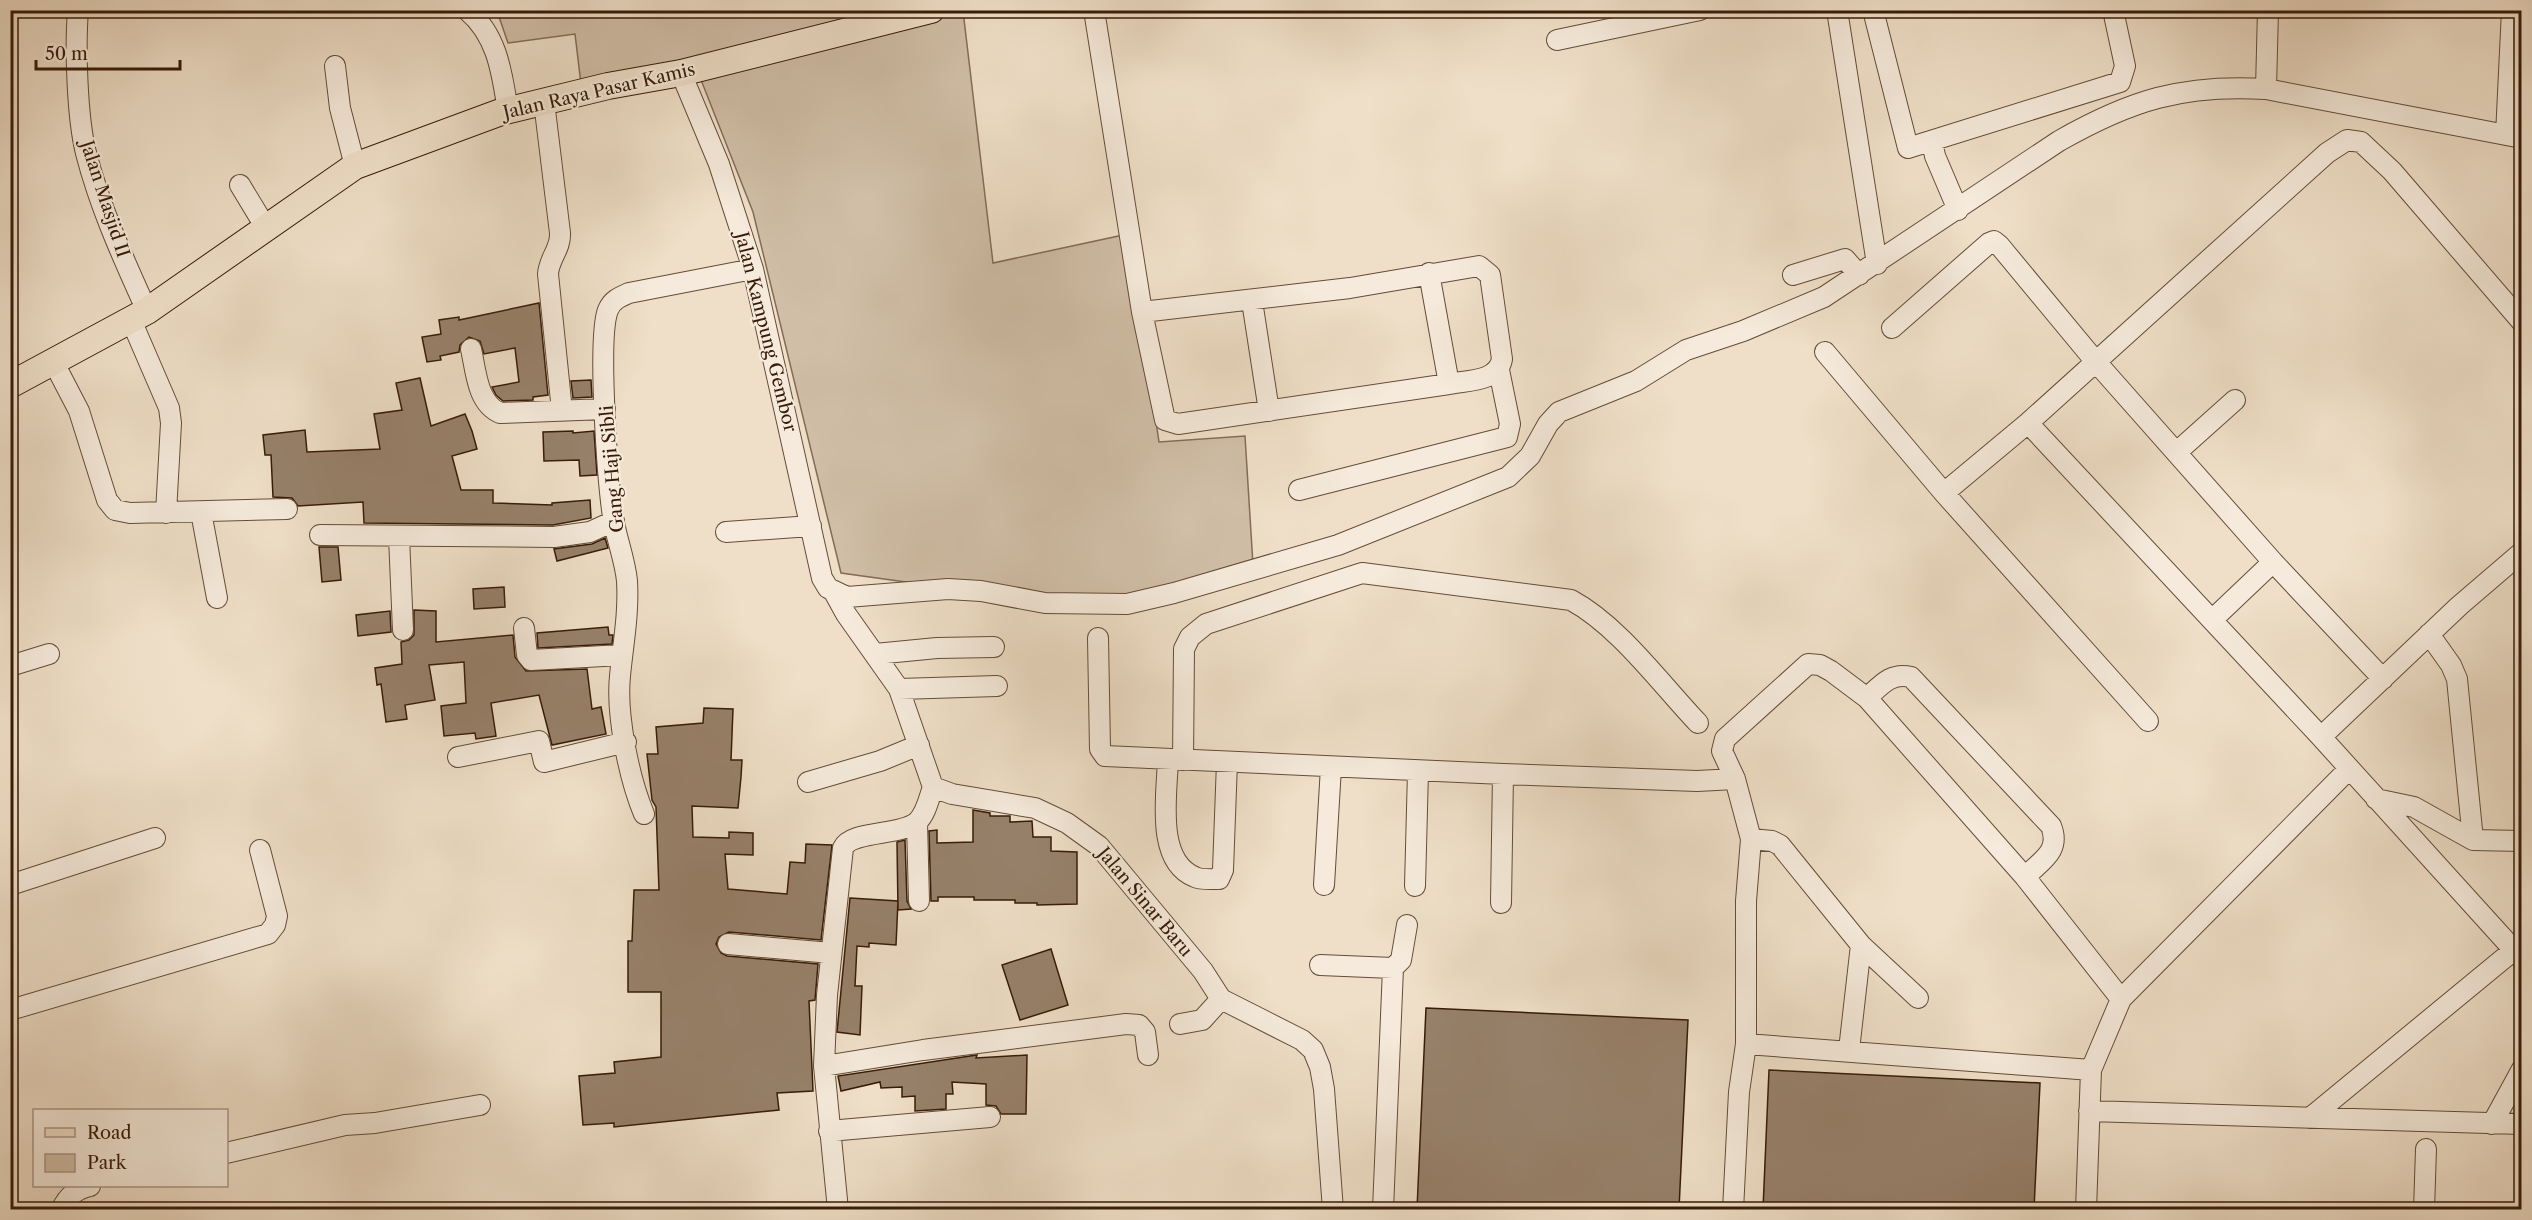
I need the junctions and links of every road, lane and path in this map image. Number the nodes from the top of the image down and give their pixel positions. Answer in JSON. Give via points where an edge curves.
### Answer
{"nodes":[{"id":1,"x":78,"y":10,"type":"edge"},
{"id":2,"x":467,"y":10,"type":"edge"},
{"id":3,"x":931,"y":10,"type":"edge"},
{"id":4,"x":1094,"y":10,"type":"edge"},
{"id":5,"x":1700,"y":10,"type":"edge"},
{"id":6,"x":1837,"y":10,"type":"edge"},
{"id":7,"x":1873,"y":10,"type":"edge"},
{"id":8,"x":2113,"y":10,"type":"edge"},
{"id":9,"x":2268,"y":10,"type":"edge"},
{"id":10,"x":2512,"y":10,"type":"edge"},
{"id":11,"x":1557,"y":40,"type":"dead end"},
{"id":12,"x":335,"y":66,"type":"dead end"},
{"id":13,"x":681,"y":73,"type":"junction"},
{"id":14,"x":2266,"y":89,"type":"junction"},
{"id":15,"x":544,"y":102,"type":"junction"},
{"id":16,"x":508,"y":111,"type":"junction"},
{"id":17,"x":2514,"y":137,"type":"edge"},
{"id":18,"x":1932,"y":141,"type":"junction"},
{"id":19,"x":355,"y":166,"type":"junction"},
{"id":20,"x":240,"y":185,"type":"dead end"},
{"id":21,"x":1958,"y":210,"type":"junction"},
{"id":22,"x":266,"y":228,"type":"junction"},
{"id":23,"x":1877,"y":264,"type":"junction"},
{"id":24,"x":753,"y":270,"type":"junction"},
{"id":25,"x":1429,"y":273,"type":"junction"},
{"id":26,"x":1793,"y":275,"type":"dead end"},
{"id":27,"x":1859,"y":275,"type":"junction"},
{"id":28,"x":1252,"y":301,"type":"junction"},
{"id":29,"x":1142,"y":312,"type":"junction"},
{"id":30,"x":139,"y":316,"type":"junction"},
{"id":31,"x":2522,"y":322,"type":"edge"},
{"id":32,"x":1893,"y":328,"type":"dead end"},
{"id":33,"x":471,"y":349,"type":"dead end"},
{"id":34,"x":1825,"y":352,"type":"dead end"},
{"id":35,"x":2096,"y":362,"type":"junction"},
{"id":36,"x":54,"y":363,"type":"junction"},
{"id":37,"x":1499,"y":370,"type":"junction"},
{"id":38,"x":1449,"y":384,"type":"junction"},
{"id":39,"x":10,"y":385,"type":"edge"},
{"id":40,"x":2235,"y":399,"type":"dead end"},
{"id":41,"x":605,"y":409,"type":"junction"},
{"id":42,"x":562,"y":411,"type":"junction"},
{"id":43,"x":1269,"y":411,"type":"junction"},
{"id":44,"x":2028,"y":423,"type":"junction"},
{"id":45,"x":2178,"y":451,"type":"junction"},
{"id":46,"x":1299,"y":490,"type":"dead end"},
{"id":47,"x":1944,"y":493,"type":"junction"},
{"id":48,"x":287,"y":509,"type":"dead end"},
{"id":49,"x":201,"y":512,"type":"junction"},
{"id":50,"x":166,"y":513,"type":"junction"},
{"id":51,"x":614,"y":521,"type":"junction"},
{"id":52,"x":811,"y":526,"type":"junction"},
{"id":53,"x":726,"y":532,"type":"dead end"},
{"id":54,"x":320,"y":535,"type":"dead end"},
{"id":55,"x":399,"y":537,"type":"junction"},
{"id":56,"x":2522,"y":552,"type":"edge"},
{"id":57,"x":2273,"y":562,"type":"junction"},
{"id":58,"x":836,"y":594,"type":"junction"},
{"id":59,"x":217,"y":598,"type":"dead end"},
{"id":60,"x":2212,"y":620,"type":"junction"},
{"id":61,"x":524,"y":628,"type":"dead end"},
{"id":62,"x":403,"y":630,"type":"dead end"},
{"id":63,"x":2430,"y":634,"type":"junction"},
{"id":64,"x":1098,"y":638,"type":"dead end"},
{"id":65,"x":994,"y":647,"type":"dead end"},
{"id":66,"x":49,"y":654,"type":"dead end"},
{"id":67,"x":874,"y":654,"type":"junction"},
{"id":68,"x":622,"y":655,"type":"junction"},
{"id":69,"x":10,"y":666,"type":"edge"},
{"id":70,"x":2383,"y":678,"type":"junction"},
{"id":71,"x":997,"y":686,"type":"dead end"},
{"id":72,"x":899,"y":688,"type":"junction"},
{"id":73,"x":1867,"y":698,"type":"junction"},
{"id":74,"x":2148,"y":721,"type":"dead end"},
{"id":75,"x":1698,"y":723,"type":"dead end"},
{"id":76,"x":2320,"y":737,"type":"junction"},
{"id":77,"x":626,"y":742,"type":"junction"},
{"id":78,"x":919,"y":745,"type":"junction"},
{"id":79,"x":458,"y":757,"type":"dead end"},
{"id":80,"x":1176,"y":760,"type":"junction"},
{"id":81,"x":1227,"y":762,"type":"junction"},
{"id":82,"x":1331,"y":767,"type":"junction"},
{"id":83,"x":2348,"y":770,"type":"junction"},
{"id":84,"x":1418,"y":771,"type":"junction"},
{"id":85,"x":1503,"y":774,"type":"junction"},
{"id":86,"x":1736,"y":779,"type":"junction"},
{"id":87,"x":808,"y":782,"type":"dead end"},
{"id":88,"x":933,"y":787,"type":"junction"},
{"id":89,"x":2376,"y":799,"type":"junction"},
{"id":90,"x":644,"y":814,"type":"dead end"},
{"id":91,"x":917,"y":822,"type":"junction"},
{"id":92,"x":155,"y":838,"type":"dead end"},
{"id":93,"x":1751,"y":839,"type":"junction"},
{"id":94,"x":2473,"y":840,"type":"junction"},
{"id":95,"x":2522,"y":841,"type":"edge"},
{"id":96,"x":260,"y":850,"type":"dead end"},
{"id":97,"x":2025,"y":877,"type":"junction"},
{"id":98,"x":10,"y":885,"type":"edge"},
{"id":99,"x":1324,"y":885,"type":"dead end"},
{"id":100,"x":1415,"y":886,"type":"dead end"},
{"id":101,"x":919,"y":901,"type":"dead end"},
{"id":102,"x":1501,"y":903,"type":"dead end"},
{"id":103,"x":1407,"y":925,"type":"dead end"},
{"id":104,"x":728,"y":944,"type":"dead end"},
{"id":105,"x":1861,"y":945,"type":"junction"},
{"id":106,"x":831,"y":953,"type":"junction"},
{"id":107,"x":2518,"y":954,"type":"edge"},
{"id":108,"x":1320,"y":965,"type":"dead end"},
{"id":109,"x":1393,"y":968,"type":"junction"},
{"id":110,"x":1918,"y":998,"type":"dead end"},
{"id":111,"x":1221,"y":999,"type":"junction"},
{"id":112,"x":2121,"y":999,"type":"junction"},
{"id":113,"x":10,"y":1010,"type":"edge"},
{"id":114,"x":1180,"y":1024,"type":"dead end"},
{"id":115,"x":1746,"y":1044,"type":"junction"},
{"id":116,"x":1849,"y":1050,"type":"junction"},
{"id":117,"x":1148,"y":1055,"type":"dead end"},
{"id":118,"x":824,"y":1066,"type":"junction"},
{"id":119,"x":2522,"y":1069,"type":"edge"},
{"id":120,"x":2091,"y":1070,"type":"junction"},
{"id":121,"x":480,"y":1105,"type":"dead end"},
{"id":122,"x":2089,"y":1111,"type":"junction"},
{"id":123,"x":990,"y":1118,"type":"dead end"},
{"id":124,"x":2310,"y":1118,"type":"junction"},
{"id":125,"x":2492,"y":1124,"type":"junction"},
{"id":126,"x":2522,"y":1124,"type":"edge"},
{"id":127,"x":829,"y":1131,"type":"junction"},
{"id":128,"x":2426,"y":1149,"type":"dead end"},
{"id":129,"x":228,"y":1153,"type":"edge"},
{"id":130,"x":82,"y":1187,"type":"edge"},
{"id":131,"x":61,"y":1209,"type":"edge"},
{"id":132,"x":838,"y":1209,"type":"edge"},
{"id":133,"x":1333,"y":1209,"type":"edge"},
{"id":134,"x":1383,"y":1209,"type":"edge"},
{"id":135,"x":1733,"y":1209,"type":"edge"},
{"id":136,"x":2086,"y":1209,"type":"edge"},
{"id":137,"x":2424,"y":1209,"type":"edge"}],
"edges":[{"from":1,"to":30,"type":"street","name":"Jalan Masjid II","via":[[81,120],[86,152]]},
{"from":2,"to":16,"type":"street","via":[[485,29],[495,51]]},
{"from":3,"to":13,"type":"main road","name":"Jalan Raya Pasar Kamis"},
{"from":4,"to":29,"type":"street"},
{"from":5,"to":11,"type":"street"},
{"from":6,"to":23,"type":"street"},
{"from":7,"to":18,"type":"street","via":[[1908,148]]},
{"from":8,"to":18,"type":"street","via":[[2125,66],[2120,81]]},
{"from":9,"to":14,"type":"street"},
{"from":10,"to":17,"type":"street"},
{"from":12,"to":19,"type":"street","via":[[340,108]]},
{"from":13,"to":15,"type":"main road","name":"Jalan Raya Pasar Kamis"},
{"from":13,"to":24,"type":"street","name":"Jalan Kampung Gembor","via":[[719,164]]},
{"from":14,"to":17,"type":"street"},
{"from":14,"to":21,"type":"street","via":[[2196,89],[2127,107],[2059,141]]},
{"from":15,"to":16,"type":"main road","name":"Jalan Raya Pasar Kamis"},
{"from":15,"to":42,"type":"street","via":[[561,234],[560,248],[552,258],[548,274]]},
{"from":16,"to":19,"type":"main road","name":"Jalan Raya Pasar Kamis"},
{"from":18,"to":21,"type":"street"},
{"from":19,"to":22,"type":"main road","name":"Jalan Raya Pasar Kamis"},
{"from":20,"to":22,"type":"street"},
{"from":21,"to":23,"type":"street"},
{"from":22,"to":30,"type":"main road","name":"Jalan Raya Pasar Kamis"},
{"from":23,"to":27,"type":"street"},
{"from":24,"to":41,"type":"street","name":"Gang Haji Sibli","via":[[629,293],[616,299],[604,329]]},
{"from":24,"to":52,"type":"street","name":"Jalan Kampung Gembor"},
{"from":25,"to":28,"type":"street"},
{"from":25,"to":37,"type":"street","via":[[1474,266],[1490,275],[1502,359]]},
{"from":25,"to":38,"type":"street"},
{"from":26,"to":27,"type":"street","via":[[1845,259]]},
{"from":27,"to":58,"type":"street","via":[[1824,297],[1686,350],[1636,381],[1559,412],[1530,456],[1508,477],[1338,545],[1127,604],[1045,603],[959,590],[860,598]]},
{"from":28,"to":29,"type":"street"},
{"from":28,"to":43,"type":"street"},
{"from":29,"to":43,"type":"street","via":[[1165,420],[1178,424]]},
{"from":30,"to":36,"type":"main road","name":"Jalan Raya Pasar Kamis"},
{"from":30,"to":50,"type":"street","name":"Jalan Masjid II","via":[[169,408]]},
{"from":31,"to":35,"type":"street","via":[[2392,171],[2361,142],[2347,140],[2318,161]]},
{"from":32,"to":35,"type":"street","via":[[1994,242]]},
{"from":33,"to":42,"type":"street","via":[[483,400],[492,410]]},
{"from":34,"to":47,"type":"street"},
{"from":35,"to":44,"type":"street"},
{"from":35,"to":45,"type":"street"},
{"from":36,"to":39,"type":"main road","name":"Jalan Raya Pasar Kamis"},
{"from":36,"to":50,"type":"street","via":[[79,411],[111,506],[123,513]]},
{"from":37,"to":38,"type":"street","via":[[1492,376]]},
{"from":37,"to":46,"type":"street","via":[[1510,424],[1507,437]]},
{"from":38,"to":43,"type":"street"},
{"from":40,"to":45,"type":"street"},
{"from":41,"to":42,"type":"street"},
{"from":41,"to":51,"type":"street","name":"Gang Haji Sibli"},
{"from":44,"to":47,"type":"street"},
{"from":44,"to":60,"type":"street"},
{"from":45,"to":57,"type":"street"},
{"from":47,"to":74,"type":"street"},
{"from":48,"to":49,"type":"street"},
{"from":49,"to":50,"type":"street"},
{"from":49,"to":59,"type":"street"},
{"from":51,"to":55,"type":"street","via":[[590,532],[554,537]]},
{"from":51,"to":68,"type":"street","name":"Gang Haji Sibli","via":[[626,579],[627,630]]},
{"from":52,"to":53,"type":"street"},
{"from":52,"to":58,"type":"street","name":"Jalan Kampung Gembor","via":[[822,578]]},
{"from":54,"to":55,"type":"street"},
{"from":55,"to":62,"type":"street"},
{"from":56,"to":63,"type":"street"},
{"from":57,"to":60,"type":"street"},
{"from":57,"to":70,"type":"street"},
{"from":58,"to":67,"type":"street"},
{"from":60,"to":76,"type":"street"},
{"from":61,"to":68,"type":"street","via":[[531,660]]},
{"from":63,"to":70,"type":"street"},
{"from":63,"to":94,"type":"street","via":[[2457,679]]},
{"from":64,"to":80,"type":"street","via":[[1101,749],[1105,756]]},
{"from":65,"to":67,"type":"street"},
{"from":66,"to":69,"type":"street"},
{"from":67,"to":72,"type":"street"},
{"from":68,"to":77,"type":"street","name":"Gang Haji Sibli","via":[[619,701]]},
{"from":70,"to":76,"type":"street"},
{"from":71,"to":72,"type":"street"},
{"from":72,"to":78,"type":"street"},
{"from":73,"to":86,"type":"street","via":[[1831,671],[1808,664],[1725,739],[1722,751]]},
{"from":73,"to":97,"type":"street"},
{"from":73,"to":97,"type":"street","via":[[1890,677],[1911,677],[2051,826],[2056,838],[2053,849]]},
{"from":75,"to":80,"type":"street","via":[[1608,627],[1571,600],[1362,573],[1206,624],[1190,638],[1184,649]]},
{"from":76,"to":83,"type":"street"},
{"from":77,"to":79,"type":"street","via":[[544,762],[539,741]]},
{"from":77,"to":90,"type":"street","name":"Gang Haji Sibli","via":[[633,788]]},
{"from":78,"to":87,"type":"street"},
{"from":78,"to":88,"type":"street"},
{"from":80,"to":81,"type":"street"},
{"from":80,"to":81,"type":"street","via":[[1166,841],[1177,862],[1195,877],[1219,879],[1223,870]]},
{"from":81,"to":82,"type":"street"},
{"from":82,"to":84,"type":"street"},
{"from":82,"to":99,"type":"street"},
{"from":83,"to":89,"type":"street"},
{"from":83,"to":112,"type":"street"},
{"from":84,"to":85,"type":"street"},
{"from":84,"to":100,"type":"street"},
{"from":85,"to":86,"type":"street"},
{"from":85,"to":102,"type":"street"},
{"from":86,"to":93,"type":"street"},
{"from":88,"to":91,"type":"street"},
{"from":88,"to":111,"type":"street","name":"Jalan Sinar Baru","via":[[952,794],[1035,808],[1067,823],[1099,846],[1203,970]]},
{"from":89,"to":94,"type":"street","via":[[2414,807]]},
{"from":89,"to":107,"type":"street"},
{"from":91,"to":101,"type":"street"},
{"from":91,"to":106,"type":"street","via":[[845,844]]},
{"from":92,"to":98,"type":"street"},
{"from":93,"to":105,"type":"street","via":[[1780,845]]},
{"from":93,"to":115,"type":"street","via":[[1746,901]]},
{"from":94,"to":95,"type":"street"},
{"from":96,"to":113,"type":"street","via":[[277,916],[268,934]]},
{"from":97,"to":112,"type":"street"},
{"from":103,"to":109,"type":"street","via":[[1401,960]]},
{"from":104,"to":106,"type":"street"},
{"from":105,"to":110,"type":"street"},
{"from":105,"to":116,"type":"street"},
{"from":106,"to":118,"type":"street"},
{"from":107,"to":124,"type":"street"},
{"from":108,"to":109,"type":"street"},
{"from":109,"to":134,"type":"street"},
{"from":111,"to":114,"type":"street","via":[[1202,1020]]},
{"from":111,"to":133,"type":"street","via":[[1302,1040],[1313,1050],[1324,1089]]},
{"from":112,"to":120,"type":"street"},
{"from":115,"to":116,"type":"street"},
{"from":115,"to":135,"type":"street","via":[[1739,1092]]},
{"from":116,"to":120,"type":"street"},
{"from":117,"to":118,"type":"street","via":[[1145,1032],[1139,1025],[1126,1024]]},
{"from":118,"to":127,"type":"street"},
{"from":119,"to":125,"type":"street"},
{"from":120,"to":122,"type":"street"},
{"from":121,"to":129,"type":"street","via":[[345,1125]]},
{"from":122,"to":124,"type":"street"},
{"from":122,"to":136,"type":"street"},
{"from":123,"to":127,"type":"street"},
{"from":124,"to":125,"type":"street"},
{"from":125,"to":126,"type":"street"},
{"from":127,"to":132,"type":"street"},
{"from":128,"to":137,"type":"street"},
{"from":130,"to":131,"type":"street"}]}
